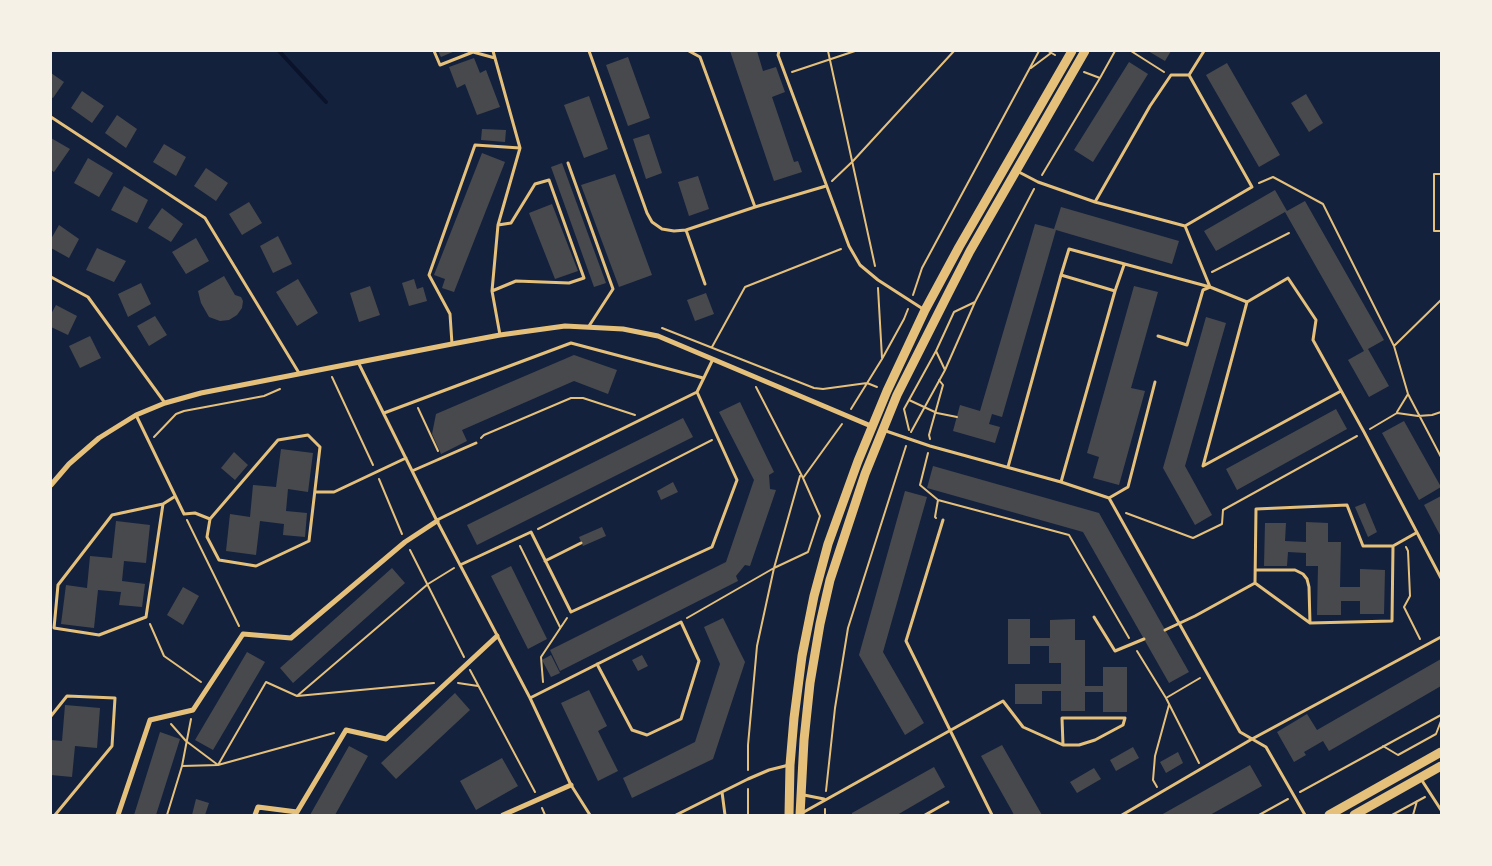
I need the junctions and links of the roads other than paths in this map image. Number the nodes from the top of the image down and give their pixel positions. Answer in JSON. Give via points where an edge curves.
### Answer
{"nodes":[{"id":1,"x":434,"y":51,"type":"edge"},
{"id":2,"x":493,"y":51,"type":"edge"},
{"id":3,"x":589,"y":51,"type":"edge"},
{"id":4,"x":689,"y":51,"type":"edge"},
{"id":5,"x":778,"y":51,"type":"edge"},
{"id":6,"x":1072,"y":51,"type":"edge"},
{"id":7,"x":1085,"y":51,"type":"edge"},
{"id":8,"x":1204,"y":51,"type":"edge"},
{"id":9,"x":473,"y":52,"type":"edge"},
{"id":10,"x":495,"y":58,"type":"junction"},
{"id":11,"x":1189,"y":75,"type":"junction"},
{"id":12,"x":51,"y":117,"type":"edge"},
{"id":13,"x":520,"y":148,"type":"junction"},
{"id":14,"x":568,"y":163,"type":"dead end"},
{"id":15,"x":1006,"y":165,"type":"junction"},
{"id":16,"x":1017,"y":171,"type":"junction"},
{"id":17,"x":826,"y":186,"type":"junction"},
{"id":18,"x":1095,"y":202,"type":"junction"},
{"id":19,"x":755,"y":207,"type":"junction"},
{"id":20,"x":498,"y":225,"type":"junction"},
{"id":21,"x":1185,"y":226,"type":"junction"},
{"id":22,"x":686,"y":230,"type":"junction"},
{"id":23,"x":1124,"y":265,"type":"junction"},
{"id":24,"x":1061,"y":275,"type":"junction"},
{"id":25,"x":51,"y":277,"type":"edge"},
{"id":26,"x":705,"y":284,"type":"dead end"},
{"id":27,"x":1210,"y":287,"type":"junction"},
{"id":28,"x":492,"y":291,"type":"junction"},
{"id":29,"x":1116,"y":291,"type":"junction"},
{"id":30,"x":1247,"y":302,"type":"junction"},
{"id":31,"x":925,"y":310,"type":"junction"},
{"id":32,"x":589,"y":326,"type":"junction"},
{"id":33,"x":500,"y":335,"type":"junction"},
{"id":34,"x":1158,"y":336,"type":"dead end"},
{"id":35,"x":452,"y":344,"type":"junction"},
{"id":36,"x":710,"y":358,"type":"junction"},
{"id":37,"x":358,"y":362,"type":"junction"},
{"id":38,"x":300,"y":373,"type":"junction"},
{"id":39,"x":703,"y":378,"type":"junction"},
{"id":40,"x":1155,"y":382,"type":"dead end"},
{"id":41,"x":1341,"y":391,"type":"junction"},
{"id":42,"x":697,"y":392,"type":"junction"},
{"id":43,"x":164,"y":403,"type":"junction"},
{"id":44,"x":384,"y":413,"type":"junction"},
{"id":45,"x":136,"y":415,"type":"junction"},
{"id":46,"x":871,"y":426,"type":"junction"},
{"id":47,"x":883,"y":430,"type":"junction"},
{"id":48,"x":476,"y":443,"type":"road end"},
{"id":49,"x":406,"y":458,"type":"junction"},
{"id":50,"x":1008,"y":467,"type":"junction"},
{"id":51,"x":412,"y":471,"type":"junction"},
{"id":52,"x":1061,"y":482,"type":"junction"},
{"id":53,"x":51,"y":485,"type":"edge"},
{"id":54,"x":315,"y":492,"type":"junction"},
{"id":55,"x":174,"y":497,"type":"junction"},
{"id":56,"x":1109,"y":498,"type":"junction"},
{"id":57,"x":164,"y":504,"type":"junction"},
{"id":58,"x":210,"y":519,"type":"junction"},
{"id":59,"x":437,"y":520,"type":"junction"},
{"id":60,"x":943,"y":520,"type":"road end"},
{"id":61,"x":1416,"y":532,"type":"junction"},
{"id":62,"x":581,"y":542,"type":"dead end"},
{"id":63,"x":1393,"y":546,"type":"junction"},
{"id":64,"x":545,"y":561,"type":"junction"},
{"id":65,"x":460,"y":564,"type":"junction"},
{"id":66,"x":1256,"y":570,"type":"junction"},
{"id":67,"x":1441,"y":578,"type":"edge"},
{"id":68,"x":1255,"y":583,"type":"junction"},
{"id":69,"x":1094,"y":617,"type":"dead end"},
{"id":70,"x":1179,"y":623,"type":"junction"},
{"id":71,"x":1310,"y":623,"type":"junction"},
{"id":72,"x":1165,"y":630,"type":"dead end"},
{"id":73,"x":498,"y":636,"type":"junction"},
{"id":74,"x":1441,"y":637,"type":"edge"},
{"id":75,"x":1144,"y":639,"type":"dead end"},
{"id":76,"x":597,"y":664,"type":"junction"},
{"id":77,"x":530,"y":698,"type":"junction"},
{"id":78,"x":51,"y":716,"type":"edge"},
{"id":79,"x":950,"y":731,"type":"junction"},
{"id":80,"x":1252,"y":739,"type":"junction"},
{"id":81,"x":1063,"y":745,"type":"junction"},
{"id":82,"x":1441,"y":752,"type":"edge"},
{"id":83,"x":790,"y":765,"type":"junction"},
{"id":84,"x":802,"y":765,"type":"junction"},
{"id":85,"x":1441,"y":766,"type":"edge"},
{"id":86,"x":1420,"y":778,"type":"junction"},
{"id":87,"x":571,"y":785,"type":"junction"},
{"id":88,"x":722,"y":792,"type":"junction"},
{"id":89,"x":789,"y":794,"type":"junction"},
{"id":90,"x":800,"y":795,"type":"junction"},
{"id":91,"x":825,"y":799,"type":"junction"},
{"id":92,"x":948,"y":802,"type":"dead end"},
{"id":93,"x":1441,"y":810,"type":"edge"},
{"id":94,"x":789,"y":814,"type":"edge"},
{"id":95,"x":800,"y":814,"type":"edge"},
{"id":96,"x":55,"y":815,"type":"edge"},
{"id":97,"x":118,"y":815,"type":"edge"},
{"id":98,"x":255,"y":815,"type":"edge"},
{"id":99,"x":503,"y":815,"type":"edge"},
{"id":100,"x":590,"y":815,"type":"edge"},
{"id":101,"x":676,"y":815,"type":"edge"},
{"id":102,"x":725,"y":815,"type":"edge"},
{"id":103,"x":925,"y":815,"type":"edge"},
{"id":104,"x":992,"y":815,"type":"edge"},
{"id":105,"x":1122,"y":815,"type":"edge"},
{"id":106,"x":1306,"y":815,"type":"edge"},
{"id":107,"x":1329,"y":815,"type":"edge"},
{"id":108,"x":1354,"y":815,"type":"edge"}],
"edges":[{"from":1,"to":9,"type":"lane","via":[[440,65]]},
{"from":2,"to":10,"type":"lane"},
{"from":3,"to":22,"type":"lane","via":[[647,213],[652,222],[662,229]]},
{"from":4,"to":19,"type":"lane","via":[[700,57]]},
{"from":5,"to":17,"type":"lane"},
{"from":6,"to":15,"type":"main road"},
{"from":7,"to":16,"type":"main road"},
{"from":8,"to":11,"type":"lane"},
{"from":9,"to":10,"type":"lane"},
{"from":10,"to":13,"type":"lane"},
{"from":11,"to":18,"type":"lane","via":[[1171,75]]},
{"from":11,"to":21,"type":"lane","via":[[1252,187]]},
{"from":12,"to":38,"type":"lane","via":[[206,218]]},
{"from":13,"to":20,"type":"lane"},
{"from":13,"to":35,"type":"lane","via":[[474,145],[429,275],[450,314]]},
{"from":14,"to":32,"type":"lane","via":[[613,289]]},
{"from":15,"to":16,"type":"main road"},
{"from":15,"to":31,"type":"main road"},
{"from":16,"to":18,"type":"lane"},
{"from":16,"to":47,"type":"main road","via":[[970,251],[897,395]]},
{"from":17,"to":19,"type":"lane"},
{"from":17,"to":31,"type":"lane","via":[[849,246],[860,265]]},
{"from":18,"to":21,"type":"lane"},
{"from":19,"to":22,"type":"lane"},
{"from":20,"to":28,"type":"lane"},
{"from":20,"to":28,"type":"lane","via":[[511,223],[535,184],[549,180],[584,278],[569,283],[516,281]]},
{"from":21,"to":27,"type":"lane"},
{"from":22,"to":26,"type":"lane"},
{"from":23,"to":24,"type":"lane","via":[[1068,249]]},
{"from":23,"to":27,"type":"lane"},
{"from":23,"to":29,"type":"lane"},
{"from":24,"to":29,"type":"lane"},
{"from":24,"to":50,"type":"lane"},
{"from":25,"to":43,"type":"lane","via":[[88,297]]},
{"from":27,"to":30,"type":"lane"},
{"from":27,"to":34,"type":"lane","via":[[1203,290],[1187,345]]},
{"from":28,"to":33,"type":"lane"},
{"from":29,"to":52,"type":"lane"},
{"from":30,"to":41,"type":"lane","via":[[1288,278],[1316,320],[1313,340]]},
{"from":30,"to":41,"type":"lane","via":[[1203,466]]},
{"from":31,"to":46,"type":"main road"},
{"from":32,"to":33,"type":"street"},
{"from":32,"to":36,"type":"street","via":[[658,336]]},
{"from":33,"to":35,"type":"street"},
{"from":35,"to":37,"type":"street"},
{"from":36,"to":39,"type":"lane"},
{"from":36,"to":46,"type":"street"},
{"from":37,"to":38,"type":"street"},
{"from":37,"to":44,"type":"lane"},
{"from":38,"to":43,"type":"street"},
{"from":39,"to":42,"type":"lane"},
{"from":39,"to":44,"type":"lane","via":[[570,342]]},
{"from":40,"to":56,"type":"lane","via":[[1128,487]]},
{"from":41,"to":61,"type":"lane"},
{"from":42,"to":59,"type":"lane"},
{"from":42,"to":64,"type":"lane","via":[[737,480],[712,547],[571,612]]},
{"from":43,"to":45,"type":"street"},
{"from":44,"to":49,"type":"lane"},
{"from":45,"to":53,"type":"street","via":[[99,438]]},
{"from":45,"to":55,"type":"lane"},
{"from":46,"to":47,"type":"main road"},
{"from":46,"to":83,"type":"main road","via":[[828,544],[814,596],[802,656]]},
{"from":47,"to":50,"type":"lane"},
{"from":47,"to":84,"type":"main road","via":[[830,580],[810,683]]},
{"from":48,"to":51,"type":"lane"},
{"from":49,"to":51,"type":"lane"},
{"from":49,"to":54,"type":"lane","via":[[334,492]]},
{"from":50,"to":52,"type":"lane"},
{"from":51,"to":59,"type":"lane"},
{"from":52,"to":56,"type":"lane"},
{"from":54,"to":58,"type":"lane","via":[[309,541],[256,566],[219,560],[207,537]]},
{"from":54,"to":58,"type":"lane","via":[[320,448],[308,436],[278,440]]},
{"from":55,"to":57,"type":"lane"},
{"from":55,"to":58,"type":"lane","via":[[184,514],[194,513]]},
{"from":56,"to":70,"type":"lane"},
{"from":57,"to":57,"type":"lane","via":[[146,617],[99,635],[54,628],[58,585],[112,515]]},
{"from":59,"to":65,"type":"lane"},
{"from":59,"to":97,"type":"street","via":[[405,542],[291,638],[243,634],[193,710],[150,720]]},
{"from":60,"to":79,"type":"lane","via":[[906,641]]},
{"from":61,"to":63,"type":"lane"},
{"from":61,"to":67,"type":"lane"},
{"from":62,"to":64,"type":"lane"},
{"from":63,"to":66,"type":"lane","via":[[1363,546],[1348,505],[1256,509]]},
{"from":63,"to":71,"type":"lane","via":[[1392,621]]},
{"from":64,"to":65,"type":"lane","via":[[531,532]]},
{"from":65,"to":73,"type":"lane"},
{"from":66,"to":68,"type":"lane"},
{"from":66,"to":71,"type":"lane","via":[[1295,570],[1303,574],[1309,587]]},
{"from":68,"to":70,"type":"lane"},
{"from":68,"to":71,"type":"lane"},
{"from":69,"to":75,"type":"lane","via":[[1115,651]]},
{"from":70,"to":72,"type":"lane"},
{"from":70,"to":80,"type":"lane","via":[[1240,732]]},
{"from":73,"to":77,"type":"lane"},
{"from":73,"to":98,"type":"street","via":[[386,739],[346,730],[296,812],[258,807]]},
{"from":74,"to":80,"type":"lane"},
{"from":76,"to":76,"type":"lane","via":[[681,622],[698,661],[681,719],[647,735],[632,730]]},
{"from":76,"to":77,"type":"lane"},
{"from":77,"to":87,"type":"lane"},
{"from":78,"to":96,"type":"lane","via":[[67,696],[115,698],[112,746]]},
{"from":79,"to":81,"type":"lane","via":[[1003,700],[1023,727]]},
{"from":79,"to":91,"type":"lane"},
{"from":79,"to":104,"type":"lane"},
{"from":80,"to":105,"type":"lane"},
{"from":80,"to":106,"type":"lane","via":[[1266,747]]},
{"from":81,"to":81,"type":"lane","via":[[1079,745],[1094,740],[1123,725],[1125,718],[1062,718]]},
{"from":82,"to":107,"type":"main road"},
{"from":83,"to":84,"type":"main road"},
{"from":83,"to":88,"type":"lane","via":[[769,770]]},
{"from":83,"to":89,"type":"main road"},
{"from":84,"to":90,"type":"main road"},
{"from":85,"to":86,"type":"main road"},
{"from":86,"to":93,"type":"lane"},
{"from":86,"to":108,"type":"main road"},
{"from":87,"to":99,"type":"street"},
{"from":87,"to":100,"type":"lane"},
{"from":88,"to":101,"type":"lane"},
{"from":88,"to":102,"type":"lane"},
{"from":89,"to":90,"type":"main road"},
{"from":89,"to":94,"type":"main road"},
{"from":90,"to":91,"type":"lane"},
{"from":90,"to":95,"type":"main road"},
{"from":91,"to":95,"type":"lane"},
{"from":92,"to":103,"type":"lane"},
{"from":94,"to":95,"type":"main road"}]}
